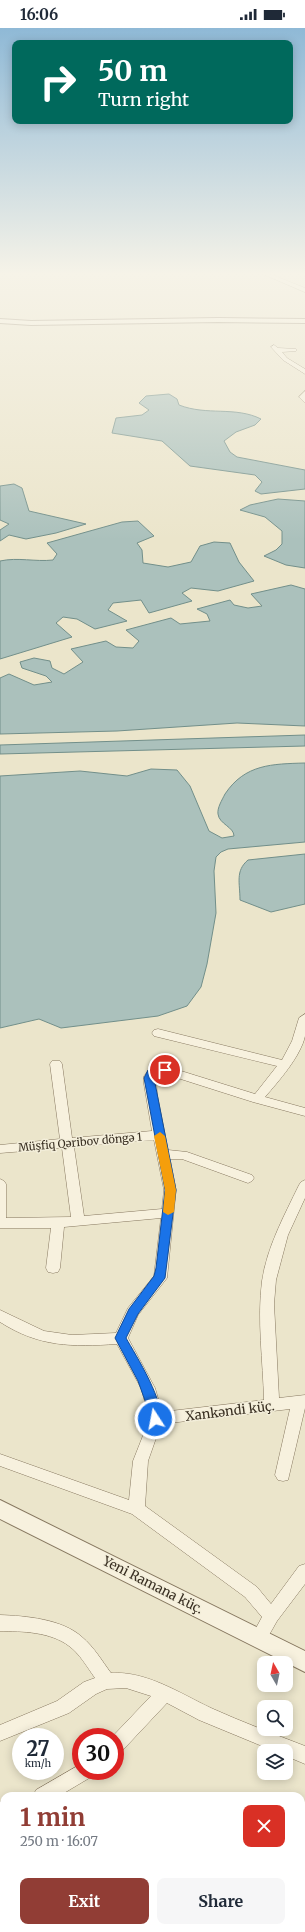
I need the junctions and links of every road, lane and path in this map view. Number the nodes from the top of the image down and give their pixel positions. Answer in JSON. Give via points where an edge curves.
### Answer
{"nodes":[{"id":1,"x":291,"y":363,"type":"edge"},
{"id":2,"x":305,"y":372,"type":"edge"},
{"id":3,"x":305,"y":393,"type":"edge"},
{"id":4,"x":305,"y":401,"type":"edge"},
{"id":5,"x":305,"y":1018,"type":"edge"},
{"id":6,"x":158,"y":1033,"type":"dead end"},
{"id":7,"x":56,"y":1064,"type":"dead end"},
{"id":8,"x":284,"y":1064,"type":"junction"},
{"id":9,"x":257,"y":1099,"type":"junction"},
{"id":10,"x":305,"y":1112,"type":"edge"},
{"id":11,"x":159,"y":1135,"type":"junction"},
{"id":12,"x":68,"y":1143,"type":"junction"},
{"id":13,"x":0,"y":1149,"type":"edge"},
{"id":14,"x":164,"y":1154,"type":"junction"},
{"id":15,"x":248,"y":1178,"type":"dead end"},
{"id":16,"x":0,"y":1184,"type":"edge"},
{"id":17,"x":305,"y":1185,"type":"edge"},
{"id":18,"x":168,"y":1213,"type":"junction"},
{"id":19,"x":78,"y":1222,"type":"junction"},
{"id":20,"x":0,"y":1223,"type":"edge"},
{"id":21,"x":58,"y":1223,"type":"junction"},
{"id":22,"x":53,"y":1268,"type":"dead end"},
{"id":23,"x":2,"y":1320,"type":"edge"},
{"id":24,"x":121,"y":1338,"type":"junction"},
{"id":25,"x":302,"y":1402,"type":"edge"},
{"id":26,"x":272,"y":1406,"type":"junction"},
{"id":27,"x":155,"y":1419,"type":"junction"},
{"id":28,"x":0,"y":1460,"type":"edge"},
{"id":29,"x":283,"y":1475,"type":"dead end"},
{"id":30,"x":0,"y":1509,"type":"edge"},
{"id":31,"x":137,"y":1509,"type":"junction"},
{"id":32,"x":305,"y":1571,"type":"edge"},
{"id":33,"x":271,"y":1616,"type":"junction"},
{"id":34,"x":0,"y":1623,"type":"edge"},
{"id":35,"x":258,"y":1639,"type":"junction"},
{"id":36,"x":305,"y":1662,"type":"edge"},
{"id":37,"x":107,"y":1681,"type":"junction"},
{"id":38,"x":165,"y":1692,"type":"junction"},
{"id":39,"x":0,"y":1733,"type":"edge"},
{"id":40,"x":124,"y":1736,"type":"edge"},
{"id":41,"x":305,"y":1755,"type":"edge"},
{"id":42,"x":72,"y":1779,"type":"edge"},
{"id":43,"x":49,"y":1792,"type":"edge"}],
"edges":[{"from":1,"to":2,"type":"street"},
{"from":3,"to":4,"type":"street","via":[[302,397]]},
{"from":5,"to":8,"type":"street","via":[[302,1033]]},
{"from":6,"to":8,"type":"street"},
{"from":7,"to":12,"type":"street"},
{"from":8,"to":9,"type":"street"},
{"from":9,"to":10,"type":"street"},
{"from":9,"to":11,"type":"street","via":[[158,1070],[149,1078]]},
{"from":11,"to":12,"type":"street","name":"Müşfiq Qəribov döngə 1"},
{"from":11,"to":14,"type":"street"},
{"from":12,"to":13,"type":"street","name":"Müşfiq Qəribov döngə 1"},
{"from":12,"to":19,"type":"street"},
{"from":14,"to":15,"type":"street","via":[[183,1155]]},
{"from":14,"to":18,"type":"street","via":[[170,1190]]},
{"from":16,"to":20,"type":"street"},
{"from":17,"to":26,"type":"street","via":[[281,1235],[269,1280],[267,1304]]},
{"from":18,"to":19,"type":"street"},
{"from":18,"to":24,"type":"street","via":[[160,1278],[133,1312]]},
{"from":19,"to":21,"type":"street"},
{"from":20,"to":21,"type":"street"},
{"from":21,"to":22,"type":"street"},
{"from":23,"to":24,"type":"street","via":[[28,1332],[64,1341]]},
{"from":24,"to":27,"type":"street","via":[[144,1380]]},
{"from":25,"to":26,"type":"street","name":"Xankəndi küç."},
{"from":25,"to":29,"type":"street"},
{"from":26,"to":27,"type":"street","name":"Xankəndi küç."},
{"from":27,"to":31,"type":"street","via":[[138,1474]]},
{"from":28,"to":31,"type":"street"},
{"from":30,"to":35,"type":"street","name":"Yeni Ramana küç."},
{"from":31,"to":33,"type":"street","via":[[251,1592]]},
{"from":32,"to":33,"type":"street"},
{"from":33,"to":35,"type":"street"},
{"from":34,"to":37,"type":"street","via":[[56,1631],[75,1640]]},
{"from":35,"to":36,"type":"street","name":"Yeni Ramana küç."},
{"from":37,"to":38,"type":"street","via":[[126,1680]]},
{"from":37,"to":39,"type":"street","via":[[90,1688],[63,1707]]},
{"from":38,"to":40,"type":"street"},
{"from":38,"to":41,"type":"street","via":[[205,1714]]},
{"from":42,"to":43,"type":"street"}]}
